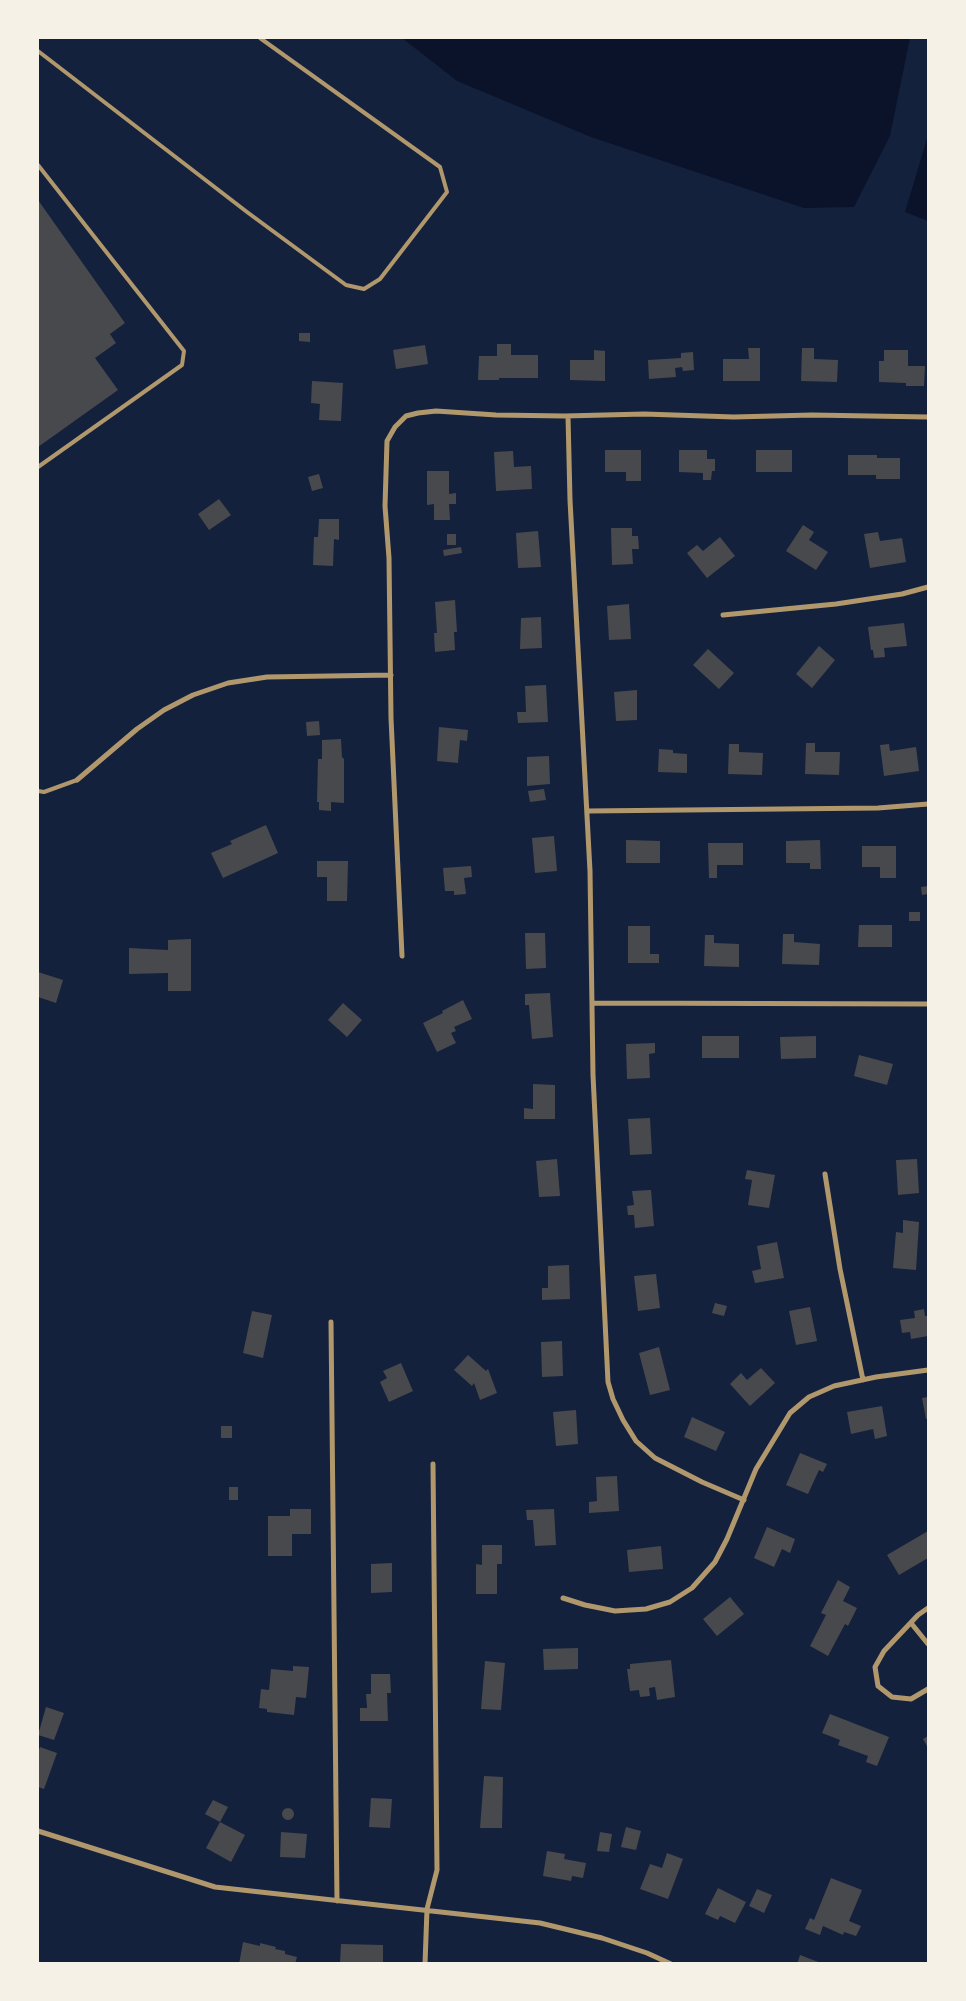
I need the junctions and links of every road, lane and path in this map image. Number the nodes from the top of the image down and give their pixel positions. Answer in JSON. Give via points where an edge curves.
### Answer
{"nodes":[{"id":1,"x":260,"y":38,"type":"edge"},
{"id":2,"x":38,"y":50,"type":"edge"},
{"id":3,"x":38,"y":165,"type":"edge"},
{"id":4,"x":568,"y":416,"type":"junction"},
{"id":5,"x":928,"y":417,"type":"edge"},
{"id":6,"x":38,"y":467,"type":"edge"},
{"id":7,"x":928,"y":587,"type":"edge"},
{"id":8,"x":723,"y":616,"type":"dead end"},
{"id":9,"x":391,"y":675,"type":"junction"},
{"id":10,"x":77,"y":780,"type":"joint"},
{"id":11,"x":38,"y":791,"type":"edge"},
{"id":12,"x":928,"y":804,"type":"edge"},
{"id":13,"x":588,"y":811,"type":"junction"},
{"id":14,"x":402,"y":956,"type":"dead end"},
{"id":15,"x":593,"y":1003,"type":"junction"},
{"id":16,"x":928,"y":1004,"type":"edge"},
{"id":17,"x":825,"y":1174,"type":"dead end"},
{"id":18,"x":331,"y":1322,"type":"dead end"},
{"id":19,"x":928,"y":1370,"type":"edge"},
{"id":20,"x":863,"y":1380,"type":"junction"},
{"id":21,"x":433,"y":1464,"type":"dead end"},
{"id":22,"x":744,"y":1500,"type":"junction"},
{"id":23,"x":563,"y":1598,"type":"dead end"},
{"id":24,"x":928,"y":1608,"type":"edge"},
{"id":25,"x":911,"y":1623,"type":"junction"},
{"id":26,"x":928,"y":1644,"type":"edge"},
{"id":27,"x":928,"y":1689,"type":"edge"},
{"id":28,"x":38,"y":1830,"type":"edge"},
{"id":29,"x":337,"y":1901,"type":"junction"},
{"id":30,"x":427,"y":1909,"type":"junction"},
{"id":31,"x":425,"y":1964,"type":"edge"},
{"id":32,"x":671,"y":1964,"type":"edge"}],
"edges":[{"from":1,"to":2,"type":"lane","via":[[440,167],[446,192],[380,279],[364,288],[346,285]]},
{"from":3,"to":6,"type":"lane","via":[[184,351],[182,365]]},
{"from":4,"to":5,"type":"street"},
{"from":4,"to":9,"type":"street","via":[[436,411],[406,416],[394,427],[386,441],[385,459]]},
{"from":4,"to":13,"type":"street"},
{"from":7,"to":8,"type":"street","via":[[836,604]]},
{"from":9,"to":10,"type":"street","via":[[267,677],[201,692],[164,710]]},
{"from":9,"to":14,"type":"street"},
{"from":10,"to":11,"type":"lane","via":[[44,792]]},
{"from":12,"to":13,"type":"street","via":[[878,808]]},
{"from":13,"to":15,"type":"street"},
{"from":15,"to":16,"type":"street"},
{"from":15,"to":22,"type":"street","via":[[600,1242],[606,1360],[613,1399],[636,1441],[656,1458]]},
{"from":17,"to":20,"type":"street"},
{"from":18,"to":29,"type":"street"},
{"from":19,"to":20,"type":"street"},
{"from":20,"to":22,"type":"street","via":[[834,1386],[809,1397],[790,1413],[756,1469]]},
{"from":21,"to":30,"type":"street","via":[[437,1870]]},
{"from":22,"to":23,"type":"street","via":[[714,1562],[692,1588],[670,1602],[646,1609],[615,1611]]},
{"from":24,"to":25,"type":"street"},
{"from":25,"to":26,"type":"street"},
{"from":25,"to":27,"type":"street","via":[[884,1651],[875,1667],[878,1686],[892,1697],[911,1699]]},
{"from":28,"to":29,"type":"street","via":[[215,1886]]},
{"from":29,"to":30,"type":"street"},
{"from":30,"to":31,"type":"street"},
{"from":30,"to":32,"type":"street","via":[[540,1924],[602,1938]]}]}
